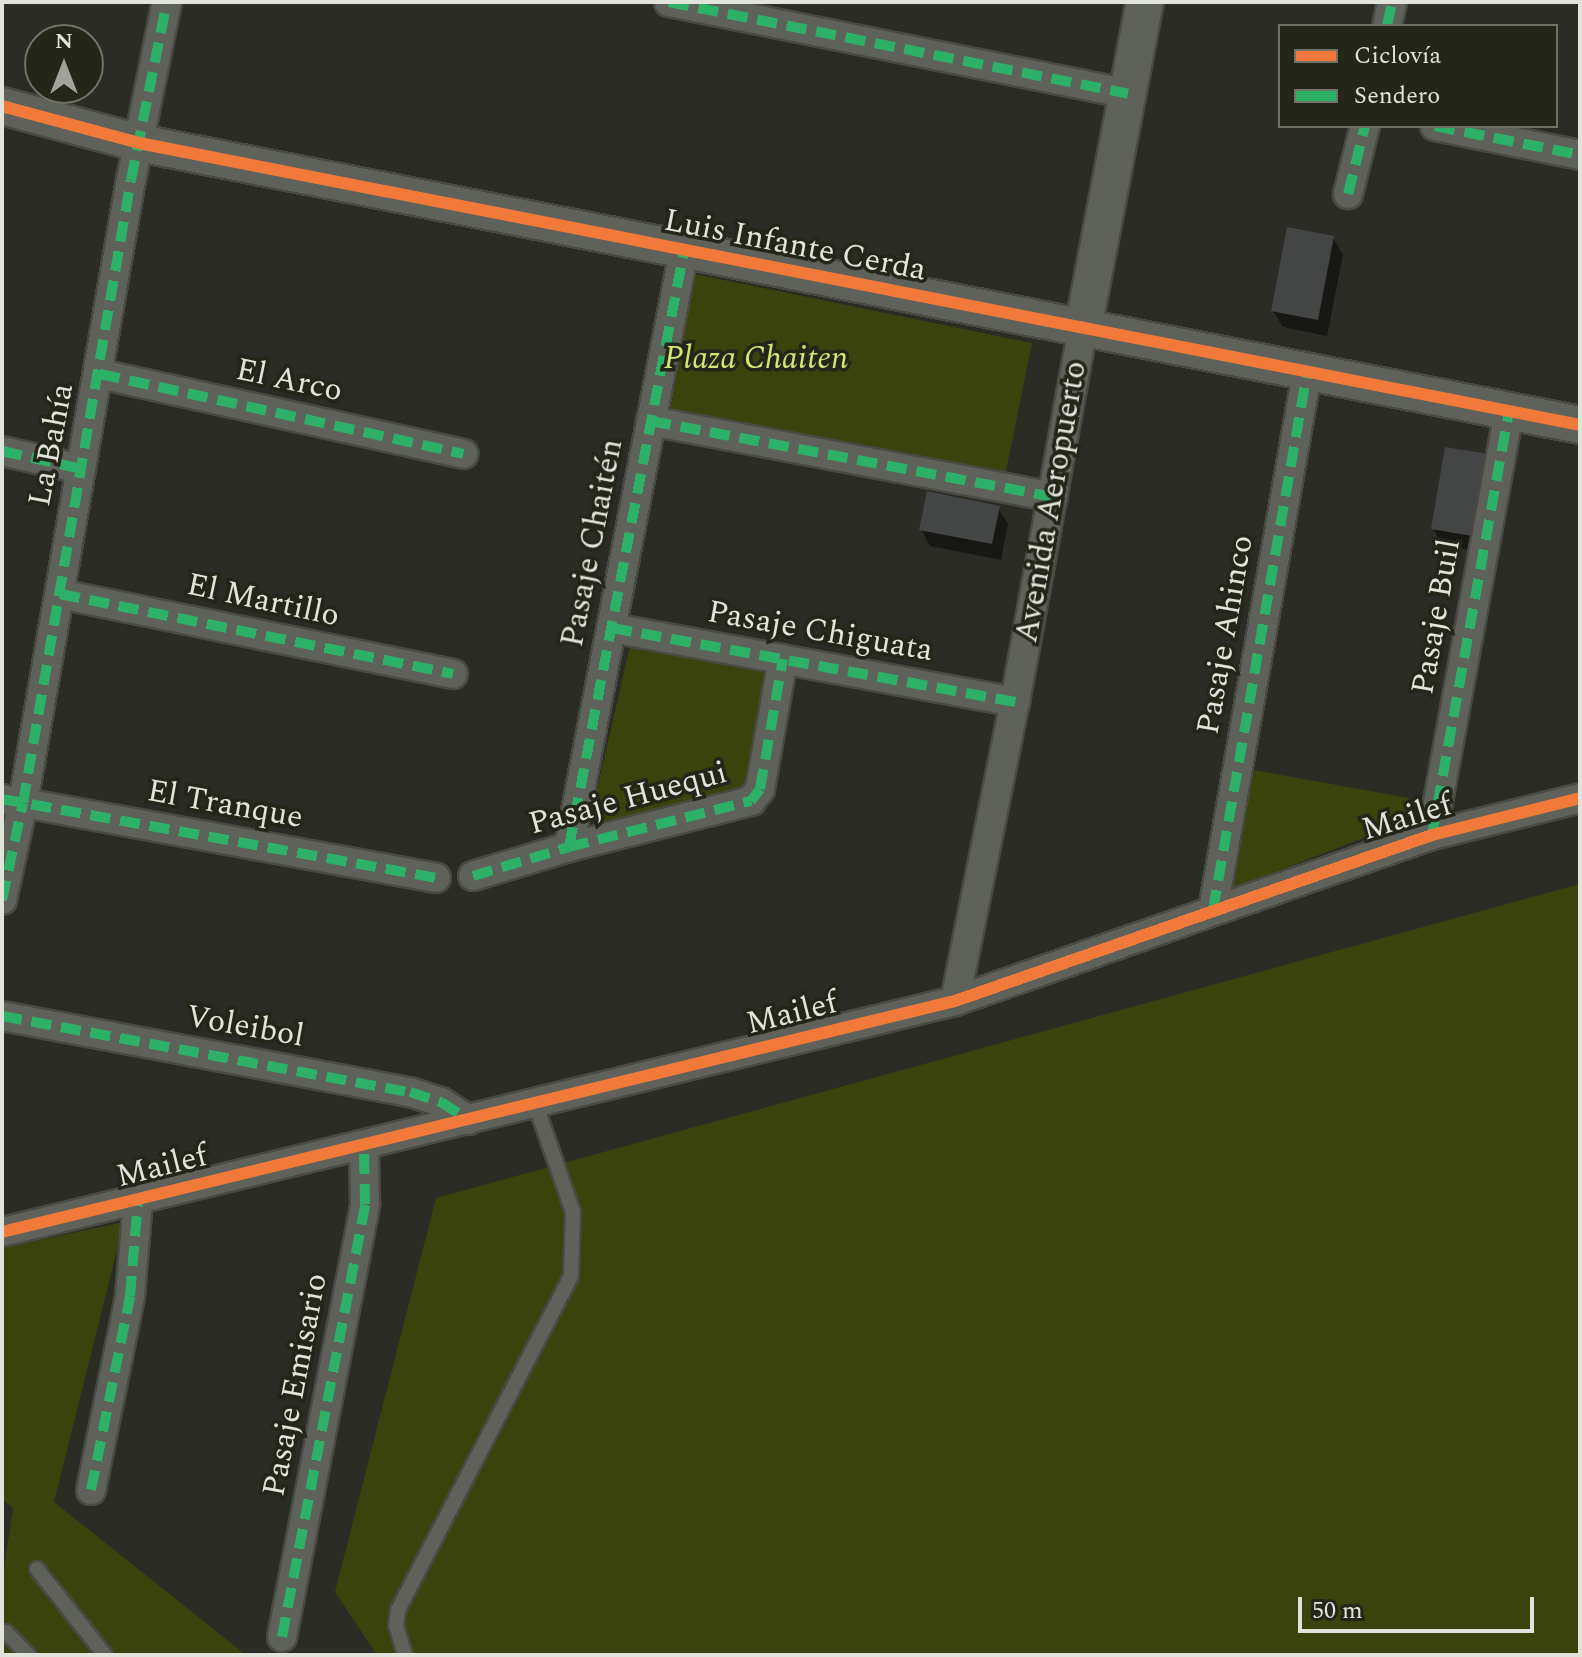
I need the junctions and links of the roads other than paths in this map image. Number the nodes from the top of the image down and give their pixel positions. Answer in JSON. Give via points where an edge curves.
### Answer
{"nodes":[{"id":1,"x":167,"y":2,"type":"edge"},
{"id":2,"x":669,"y":2,"type":"edge"},
{"id":3,"x":1145,"y":2,"type":"edge"},
{"id":4,"x":1392,"y":2,"type":"edge"},
{"id":5,"x":726,"y":8,"type":"edge"},
{"id":6,"x":1387,"y":24,"type":"edge"},
{"id":7,"x":1128,"y":94,"type":"junction"},
{"id":8,"x":2,"y":106,"type":"edge"},
{"id":9,"x":1364,"y":128,"type":"edge"},
{"id":10,"x":1445,"y":128,"type":"edge"},
{"id":11,"x":139,"y":143,"type":"junction"},
{"id":12,"x":1580,"y":155,"type":"edge"},
{"id":13,"x":1348,"y":194,"type":"dead end"},
{"id":14,"x":684,"y":251,"type":"junction"},
{"id":15,"x":1083,"y":329,"type":"junction"},
{"id":16,"x":1307,"y":373,"type":"junction"},
{"id":17,"x":100,"y":374,"type":"junction"},
{"id":18,"x":1509,"y":411,"type":"junction"},
{"id":19,"x":651,"y":421,"type":"junction"},
{"id":20,"x":1580,"y":425,"type":"edge"},
{"id":21,"x":2,"y":451,"type":"edge"},
{"id":22,"x":463,"y":454,"type":"dead end"},
{"id":23,"x":81,"y":469,"type":"junction"},
{"id":24,"x":1053,"y":497,"type":"junction"},
{"id":25,"x":60,"y":594,"type":"junction"},
{"id":26,"x":612,"y":628,"type":"junction"},
{"id":27,"x":783,"y":659,"type":"junction"},
{"id":28,"x":453,"y":674,"type":"dead end"},
{"id":29,"x":1015,"y":702,"type":"junction"},
{"id":30,"x":1580,"y":798,"type":"edge"},
{"id":31,"x":12,"y":801,"type":"edge"},
{"id":32,"x":1432,"y":835,"type":"junction"},
{"id":33,"x":569,"y":847,"type":"junction"},
{"id":34,"x":473,"y":876,"type":"dead end"},
{"id":35,"x":436,"y":878,"type":"dead end"},
{"id":36,"x":2,"y":900,"type":"edge"},
{"id":37,"x":1213,"y":910,"type":"junction"},
{"id":38,"x":955,"y":1001,"type":"junction"},
{"id":39,"x":2,"y":1016,"type":"edge"},
{"id":40,"x":535,"y":1103,"type":"junction"},
{"id":41,"x":469,"y":1120,"type":"junction"},
{"id":42,"x":364,"y":1145,"type":"junction"},
{"id":43,"x":138,"y":1200,"type":"junction"},
{"id":44,"x":2,"y":1232,"type":"edge"},
{"id":45,"x":91,"y":1490,"type":"dead end"},
{"id":46,"x":37,"y":1569,"type":"dead end"},
{"id":47,"x":6,"y":1632,"type":"dead end"},
{"id":48,"x":282,"y":1637,"type":"dead end"},
{"id":49,"x":28,"y":1655,"type":"edge"},
{"id":50,"x":105,"y":1655,"type":"edge"},
{"id":51,"x":405,"y":1655,"type":"edge"}],
"edges":[{"from":1,"to":11,"type":"street","name":"La Bahía"},
{"from":2,"to":5,"type":"street"},
{"from":3,"to":7,"type":"street","name":"Avenida Aeropuerto"},
{"from":4,"to":6,"type":"street"},
{"from":5,"to":7,"type":"street"},
{"from":7,"to":15,"type":"street","name":"Avenida Aeropuerto"},
{"from":8,"to":11,"type":"street","name":"Luis Infante Cerda"},
{"from":9,"to":13,"type":"street"},
{"from":10,"to":12,"type":"street"},
{"from":11,"to":14,"type":"street","name":"Luis Infante Cerda"},
{"from":11,"to":17,"type":"street","name":"La Bahía"},
{"from":14,"to":15,"type":"street","name":"Luis Infante Cerda"},
{"from":14,"to":19,"type":"street","name":"Pasaje Chaitén"},
{"from":15,"to":16,"type":"street","name":"Luis Infante Cerda"},
{"from":15,"to":24,"type":"street","name":"Avenida Aeropuerto"},
{"from":16,"to":18,"type":"street","name":"Luis Infante Cerda"},
{"from":16,"to":37,"type":"street","name":"Pasaje Ahinco"},
{"from":17,"to":22,"type":"street","name":"El Arco"},
{"from":17,"to":23,"type":"street","name":"La Bahía"},
{"from":18,"to":20,"type":"street","name":"Luis Infante Cerda"},
{"from":18,"to":32,"type":"street","name":"Pasaje Buil"},
{"from":19,"to":24,"type":"street"},
{"from":19,"to":26,"type":"street","name":"Pasaje Chaitén"},
{"from":21,"to":23,"type":"street"},
{"from":23,"to":25,"type":"street","name":"La Bahía"},
{"from":24,"to":29,"type":"street","name":"Avenida Aeropuerto"},
{"from":25,"to":28,"type":"street","name":"El Martillo"},
{"from":25,"to":31,"type":"street","name":"La Bahía"},
{"from":26,"to":27,"type":"street","name":"Pasaje Chiguata"},
{"from":26,"to":33,"type":"street","name":"Pasaje Chaitén"},
{"from":27,"to":29,"type":"street","name":"Pasaje Chiguata"},
{"from":27,"to":33,"type":"street","name":"Pasaje Huequi","via":[[760,789],[751,801]]},
{"from":29,"to":38,"type":"street","name":"Avenida Aeropuerto"},
{"from":30,"to":32,"type":"street","name":"Mailef"},
{"from":31,"to":35,"type":"street","name":"El Tranque"},
{"from":31,"to":36,"type":"street","name":"La Bahía"},
{"from":32,"to":37,"type":"street","name":"Mailef"},
{"from":33,"to":34,"type":"street","name":"Pasaje Huequi"},
{"from":37,"to":38,"type":"street","name":"Mailef"},
{"from":38,"to":40,"type":"street","name":"Mailef"},
{"from":39,"to":41,"type":"street","name":"Voleibol","via":[[410,1092],[441,1102]]},
{"from":40,"to":41,"type":"street","name":"Mailef"},
{"from":40,"to":51,"type":"lane","via":[[573,1212],[571,1276],[398,1610],[396,1626]]},
{"from":41,"to":42,"type":"street","name":"Mailef"},
{"from":42,"to":43,"type":"street","name":"Mailef"},
{"from":42,"to":48,"type":"street","name":"Pasaje Emisario","via":[[365,1204]]},
{"from":43,"to":44,"type":"street","name":"Mailef"},
{"from":43,"to":45,"type":"street","via":[[130,1296]]},
{"from":46,"to":50,"type":"lane"},
{"from":47,"to":49,"type":"lane"}]}
